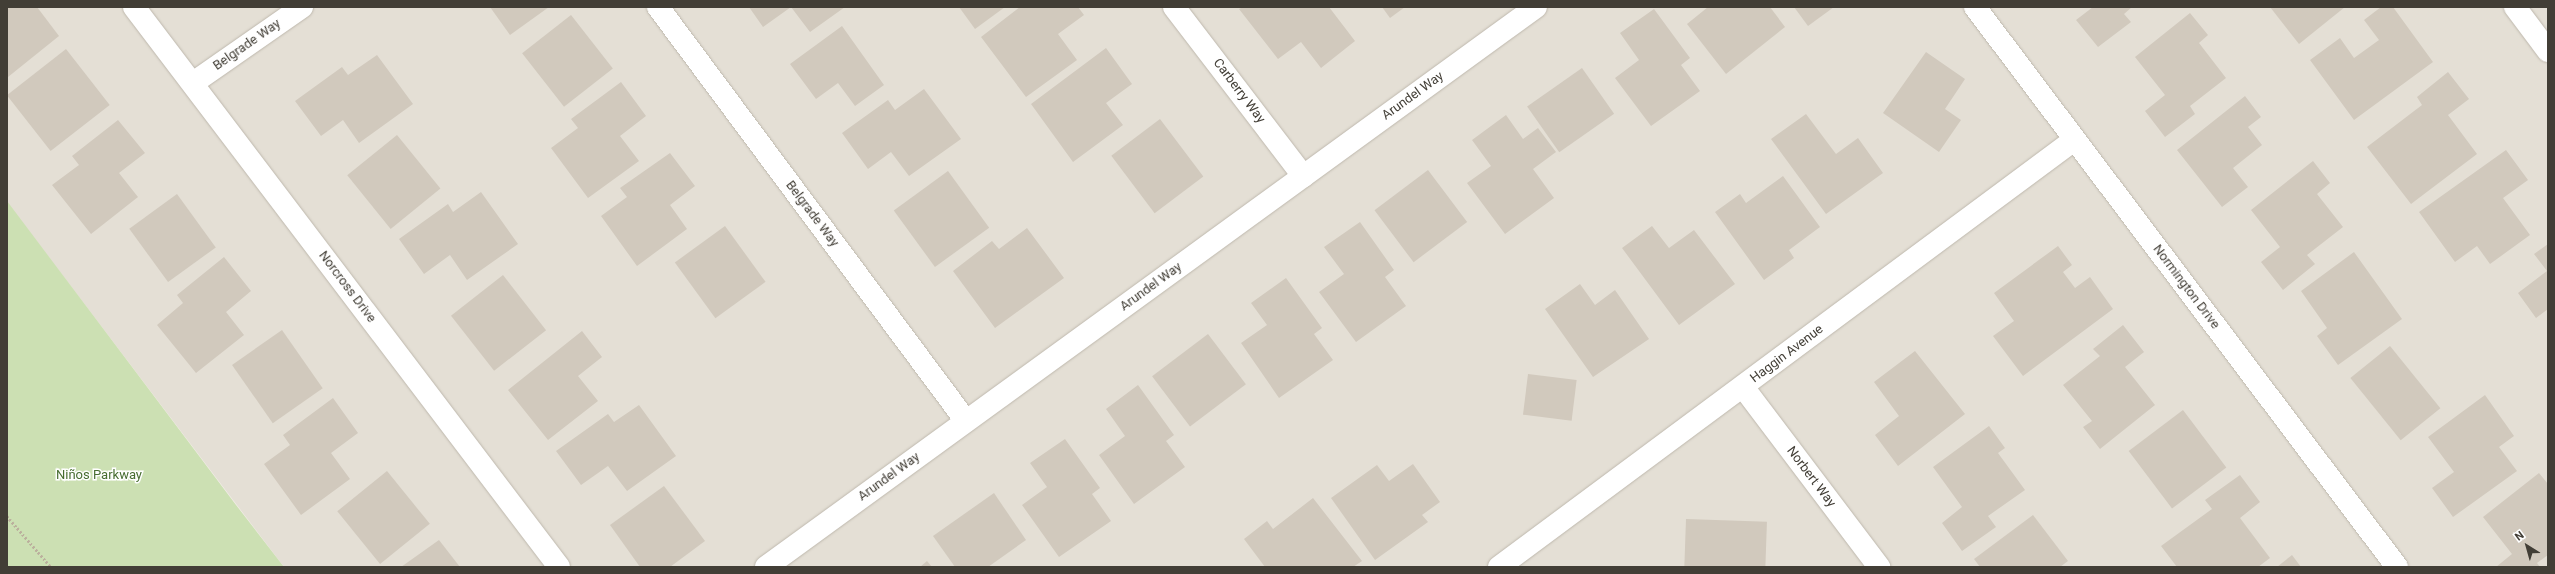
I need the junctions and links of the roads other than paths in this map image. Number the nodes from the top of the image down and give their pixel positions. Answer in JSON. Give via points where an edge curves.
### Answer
{"nodes":[{"id":1,"x":134,"y":7,"type":"edge"},
{"id":2,"x":302,"y":7,"type":"edge"},
{"id":3,"x":658,"y":7,"type":"edge"},
{"id":4,"x":1174,"y":7,"type":"edge"},
{"id":5,"x":1536,"y":7,"type":"edge"},
{"id":6,"x":1975,"y":7,"type":"edge"},
{"id":7,"x":2515,"y":7,"type":"edge"},
{"id":8,"x":2548,"y":51,"type":"edge"},
{"id":9,"x":193,"y":83,"type":"junction"},
{"id":10,"x":2074,"y":140,"type":"junction"},
{"id":11,"x":1303,"y":176,"type":"junction"},
{"id":12,"x":1743,"y":387,"type":"junction"},
{"id":13,"x":966,"y":421,"type":"junction"},
{"id":14,"x":559,"y":567,"type":"edge"},
{"id":15,"x":766,"y":567,"type":"edge"},
{"id":16,"x":1499,"y":567,"type":"edge"},
{"id":17,"x":1879,"y":567,"type":"edge"},
{"id":18,"x":2397,"y":567,"type":"edge"}],
"edges":[{"from":1,"to":9,"type":"street","name":"Norcross Drive"},
{"from":2,"to":9,"type":"street","name":"Belgrade Way"},
{"from":3,"to":13,"type":"street","name":"Belgrade Way"},
{"from":4,"to":11,"type":"street","name":"Carberry Way"},
{"from":5,"to":11,"type":"street","name":"Arundel Way"},
{"from":6,"to":10,"type":"street","name":"Normington Drive"},
{"from":7,"to":8,"type":"street"},
{"from":9,"to":14,"type":"street","name":"Norcross Drive"},
{"from":10,"to":12,"type":"street","name":"Haggin Avenue"},
{"from":10,"to":18,"type":"street","name":"Normington Drive"},
{"from":11,"to":13,"type":"street","name":"Arundel Way"},
{"from":12,"to":16,"type":"street","name":"Haggin Avenue"},
{"from":12,"to":17,"type":"street","name":"Norbert Way"},
{"from":13,"to":15,"type":"street","name":"Arundel Way"}]}
